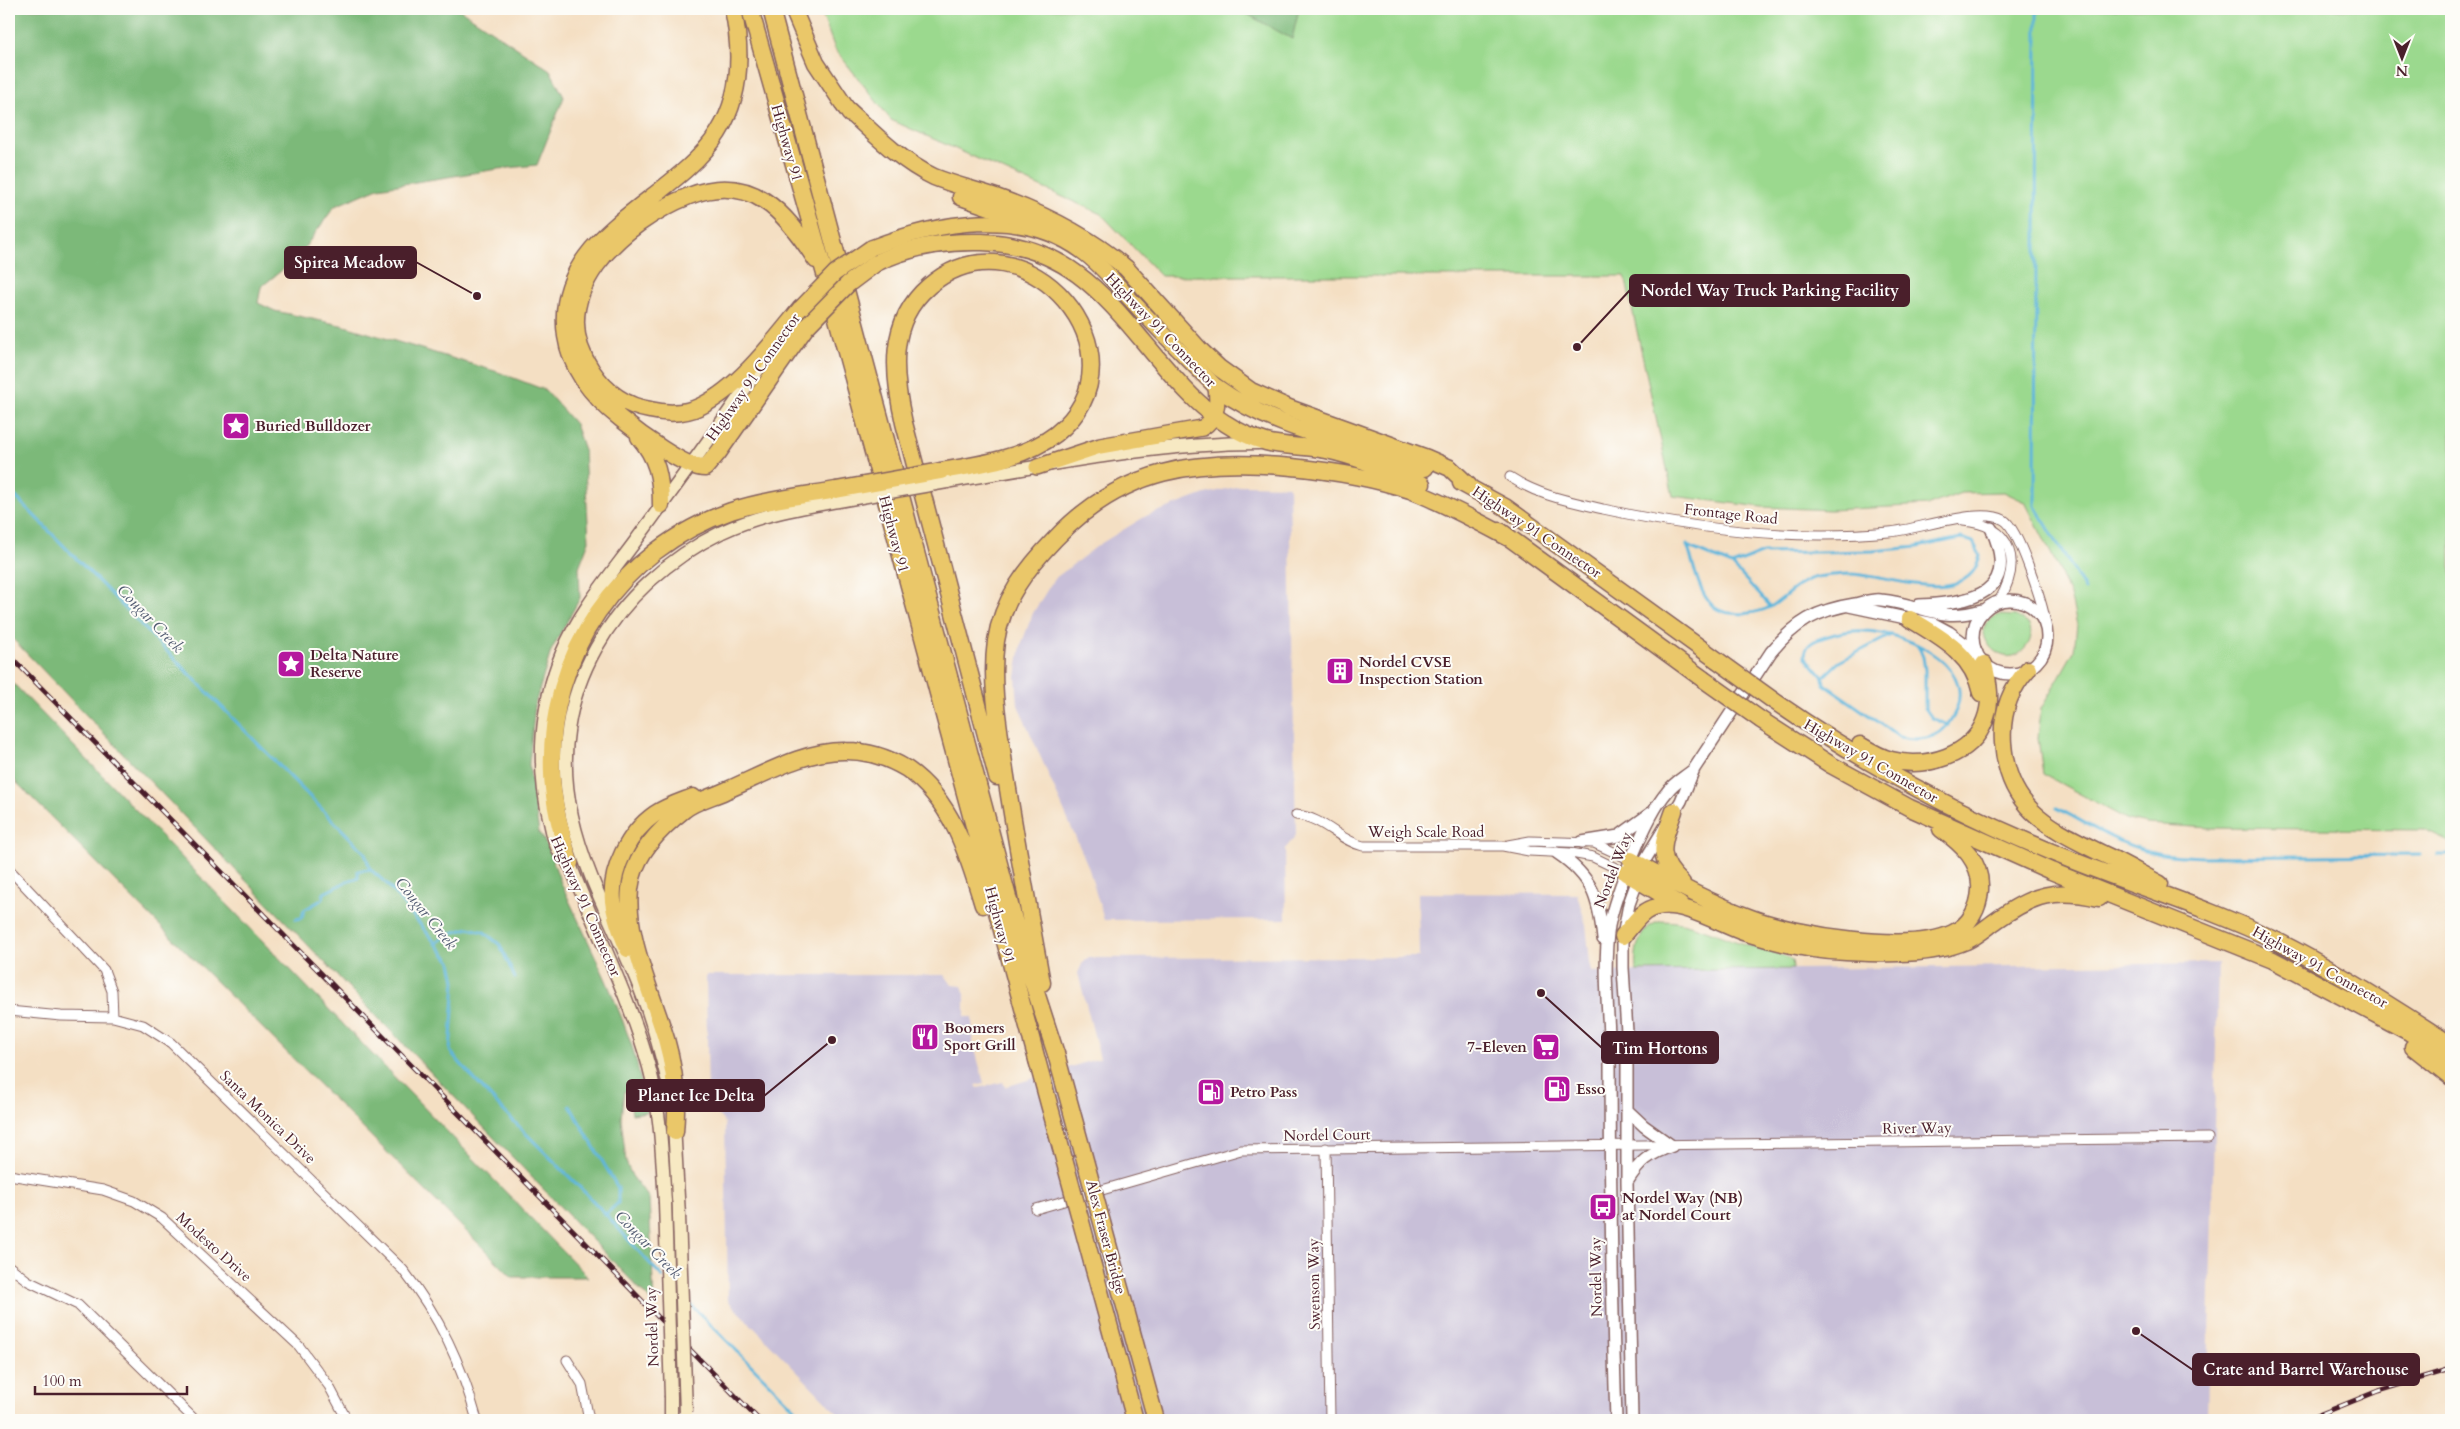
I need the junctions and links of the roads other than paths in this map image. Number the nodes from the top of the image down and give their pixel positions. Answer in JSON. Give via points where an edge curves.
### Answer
{"nodes":[{"id":1,"x":733,"y":9,"type":"edge"},
{"id":2,"x":750,"y":9,"type":"edge"},
{"id":3,"x":771,"y":9,"type":"edge"},
{"id":4,"x":793,"y":9,"type":"edge"},
{"id":5,"x":844,"y":106,"type":"junction"},
{"id":6,"x":1041,"y":229,"type":"junction"},
{"id":7,"x":873,"y":255,"type":"junction"},
{"id":8,"x":825,"y":274,"type":"junction"},
{"id":9,"x":801,"y":308,"type":"junction"},
{"id":10,"x":1216,"y":387,"type":"junction"},
{"id":11,"x":1214,"y":416,"type":"junction"},
{"id":12,"x":628,"y":424,"type":"junction"},
{"id":13,"x":1267,"y":442,"type":"junction"},
{"id":14,"x":691,"y":466,"type":"junction"},
{"id":15,"x":1037,"y":466,"type":"junction"},
{"id":16,"x":944,"y":477,"type":"junction"},
{"id":17,"x":1510,"y":477,"type":"dead end"},
{"id":18,"x":1470,"y":486,"type":"junction"},
{"id":19,"x":837,"y":496,"type":"junction"},
{"id":20,"x":661,"y":505,"type":"junction"},
{"id":21,"x":1955,"y":520,"type":"junction"},
{"id":22,"x":1991,"y":528,"type":"junction"},
{"id":23,"x":1509,"y":538,"type":"junction"},
{"id":24,"x":1999,"y":602,"type":"junction"},
{"id":25,"x":1982,"y":610,"type":"junction"},
{"id":26,"x":1911,"y":612,"type":"junction"},
{"id":27,"x":2046,"y":624,"type":"junction"},
{"id":28,"x":1980,"y":659,"type":"junction"},
{"id":29,"x":2028,"y":669,"type":"junction"},
{"id":30,"x":1774,"y":701,"type":"junction"},
{"id":31,"x":1964,"y":746,"type":"junction"},
{"id":32,"x":1694,"y":769,"type":"junction"},
{"id":33,"x":720,"y":793,"type":"junction"},
{"id":34,"x":1910,"y":808,"type":"junction"},
{"id":35,"x":1655,"y":811,"type":"junction"},
{"id":36,"x":1674,"y":811,"type":"junction"},
{"id":37,"x":1296,"y":815,"type":"dead end"},
{"id":38,"x":1582,"y":842,"type":"junction"},
{"id":39,"x":1503,"y":846,"type":"junction"},
{"id":40,"x":1557,"y":853,"type":"junction"},
{"id":41,"x":1018,"y":859,"type":"junction"},
{"id":42,"x":570,"y":863,"type":"junction"},
{"id":43,"x":9,"y":869,"type":"edge"},
{"id":44,"x":1634,"y":870,"type":"junction"},
{"id":45,"x":1694,"y":893,"type":"junction"},
{"id":46,"x":2138,"y":907,"type":"junction"},
{"id":47,"x":1690,"y":910,"type":"junction"},
{"id":48,"x":2222,"y":916,"type":"junction"},
{"id":49,"x":1624,"y":936,"type":"junction"},
{"id":50,"x":1606,"y":960,"type":"junction"},
{"id":51,"x":635,"y":975,"type":"junction"},
{"id":52,"x":2366,"y":1010,"type":"junction"},
{"id":53,"x":9,"y":1011,"type":"edge"},
{"id":54,"x":113,"y":1017,"type":"junction"},
{"id":55,"x":2420,"y":1024,"type":"junction"},
{"id":56,"x":1030,"y":1036,"type":"junction"},
{"id":57,"x":2451,"y":1040,"type":"edge"},
{"id":58,"x":2451,"y":1045,"type":"edge"},
{"id":59,"x":1056,"y":1054,"type":"junction"},
{"id":60,"x":1037,"y":1060,"type":"joint"},
{"id":61,"x":2451,"y":1061,"type":"edge"},
{"id":62,"x":2451,"y":1077,"type":"edge"},
{"id":63,"x":1627,"y":1110,"type":"junction"},
{"id":64,"x":675,"y":1132,"type":"junction"},
{"id":65,"x":2208,"y":1138,"type":"dead end"},
{"id":66,"x":1610,"y":1146,"type":"junction"},
{"id":67,"x":1627,"y":1146,"type":"junction"},
{"id":68,"x":1672,"y":1146,"type":"junction"},
{"id":69,"x":1326,"y":1148,"type":"junction"},
{"id":70,"x":9,"y":1175,"type":"edge"},
{"id":71,"x":1627,"y":1182,"type":"junction"},
{"id":72,"x":665,"y":1202,"type":"joint"},
{"id":73,"x":1036,"y":1209,"type":"dead end"},
{"id":74,"x":679,"y":1216,"type":"joint"},
{"id":75,"x":10,"y":1266,"type":"dead end"},
{"id":76,"x":568,"y":1360,"type":"dead end"},
{"id":77,"x":9,"y":1416,"type":"edge"},
{"id":78,"x":686,"y":1416,"type":"edge"},
{"id":79,"x":14,"y":1420,"type":"edge"},
{"id":80,"x":196,"y":1420,"type":"edge"},
{"id":81,"x":346,"y":1420,"type":"edge"},
{"id":82,"x":477,"y":1420,"type":"edge"},
{"id":83,"x":589,"y":1420,"type":"edge"},
{"id":84,"x":671,"y":1420,"type":"edge"},
{"id":85,"x":1134,"y":1420,"type":"edge"},
{"id":86,"x":1156,"y":1420,"type":"edge"},
{"id":87,"x":1330,"y":1420,"type":"edge"},
{"id":88,"x":1616,"y":1420,"type":"edge"},
{"id":89,"x":1632,"y":1420,"type":"edge"}],
"edges":[{"from":1,"to":12,"type":"highway","via":[[740,65],[732,102],[718,133],[691,164],[602,239],[577,272],[566,301],[567,342],[576,369],[593,393]]},
{"from":2,"to":8,"type":"highway","name":"Highway 91"},
{"from":3,"to":59,"type":"highway","name":"Highway 91","via":[[1021,946]]},
{"from":4,"to":5,"type":"highway","via":[[816,63]]},
{"from":5,"to":6,"type":"highway","via":[[870,142],[910,174],[946,192],[1024,219]]},
{"from":5,"to":18,"type":"highway","via":[[918,168],[1047,217],[1101,248],[1126,268],[1219,368],[1251,391],[1296,411],[1427,458],[1450,468]]},
{"from":6,"to":7,"type":"highway","name":"Highway 91 Connector","via":[[1005,223],[948,226],[900,237]]},
{"from":6,"to":10,"type":"highway","name":"Highway 91 Connector","via":[[1066,240],[1098,264]]},
{"from":7,"to":9,"type":"highway","name":"Highway 91 Connector","bridge":true,"via":[[835,273]]},
{"from":7,"to":11,"type":"highway","via":[[892,255],[933,244],[971,242],[1011,245],[1062,264],[1090,282],[1198,403]]},
{"from":7,"to":14,"type":"highway","bridge":true,"via":[[806,327],[711,462],[705,468]]},
{"from":8,"to":9,"type":"highway","via":[[793,226],[771,204],[744,192],[709,189],[654,212],[630,228],[612,246],[587,279],[577,327],[585,361],[610,392],[639,408],[673,413],[702,406],[719,394],[764,352]]},
{"from":8,"to":56,"type":"highway","name":"Highway 91"},
{"from":9,"to":14,"type":"main road","name":"Highway 91 Connector"},
{"from":10,"to":11,"type":"highway"},
{"from":10,"to":18,"type":"highway","name":"Highway 91 Connector","via":[[1237,402],[1274,420],[1407,461]]},
{"from":11,"to":13,"type":"highway","via":[[1247,435]]},
{"from":11,"to":15,"type":"highway","via":[[1202,428],[1100,446]]},
{"from":12,"to":14,"type":"highway"},
{"from":12,"to":20,"type":"highway","via":[[654,458],[660,474]]},
{"from":13,"to":15,"type":"main road","name":"Highway 91 Connector","via":[[1172,448]]},
{"from":13,"to":23,"type":"highway","name":"Highway 91 Connector","via":[[1327,450],[1382,467],[1464,505]]},
{"from":14,"to":20,"type":"main road","name":"Highway 91 Connector"},
{"from":15,"to":16,"type":"main road","name":"Highway 91 Connector"},
{"from":16,"to":19,"type":"highway","bridge":true},
{"from":16,"to":41,"type":"highway","via":[[1038,444],[1066,425],[1080,404],[1090,362],[1084,329],[1060,294],[1028,271],[1004,265],[978,265],[952,272],[932,284],[915,299],[902,323],[895,364],[895,381],[904,423]]},
{"from":17,"to":21,"type":"street","name":"Frontage Road","via":[[1554,498],[1653,519],[1726,529],[1865,533]]},
{"from":18,"to":30,"type":"highway","name":"Highway 91 Connector","bridge":true,"via":[[1542,532]]},
{"from":19,"to":42,"type":"highway","via":[[769,501],[698,525],[629,573],[596,613],[568,669],[552,733],[555,808]]},
{"from":19,"to":51,"type":"main road","name":"Highway 91 Connector","via":[[746,523],[678,557],[650,579],[622,610],[582,673],[566,751],[572,816],[587,865]]},
{"from":20,"to":42,"type":"main road","name":"Highway 91 Connector","via":[[609,573],[573,630],[553,682],[544,722],[542,774],[552,832],[560,855]]},
{"from":21,"to":22,"type":"street","name":"Frontage Road"},
{"from":21,"to":27,"type":"street","name":"Frontage Road","via":[[1987,515],[2008,523],[2021,548]]},
{"from":22,"to":24,"type":"street","via":[[2007,544],[2012,558],[2010,578]]},
{"from":22,"to":26,"type":"street","via":[[2001,561],[1986,592],[1959,603]]},
{"from":23,"to":34,"type":"highway","name":"Highway 91 Connector","bridge":true,"via":[[1761,720]]},
{"from":23,"to":41,"type":"highway","via":[[1441,503],[1384,482],[1335,472],[1267,465],[1213,463],[1168,470],[1136,481],[1093,505],[1063,530],[1019,580],[1000,623],[994,683]]},
{"from":24,"to":25,"type":"street"},
{"from":24,"to":27,"type":"street","via":[[2025,603]]},
{"from":25,"to":26,"type":"street","name":"Nordel Way","via":[[1962,615]]},
{"from":25,"to":28,"type":"street","via":[[1974,634]]},
{"from":26,"to":28,"type":"street","name":"Nordel Way","via":[[1942,628]]},
{"from":26,"to":31,"type":"highway","via":[[1968,660],[1977,676],[1981,710]]},
{"from":26,"to":32,"type":"street","name":"Nordel Way","via":[[1845,605],[1804,620],[1781,640]]},
{"from":27,"to":29,"type":"street","via":[[2047,637],[2042,654]]},
{"from":28,"to":29,"type":"street","via":[[1992,670],[2009,674]]},
{"from":28,"to":31,"type":"highway","via":[[1990,692],[1987,712],[1978,733]]},
{"from":29,"to":48,"type":"highway","via":[[2010,695],[2003,730],[2006,767],[2025,806],[2059,832]]},
{"from":30,"to":31,"type":"highway","via":[[1891,760],[1930,762],[1951,755]]},
{"from":30,"to":48,"type":"highway","name":"Highway 91 Connector","via":[[1827,738],[1885,772],[1983,822],[2075,862]]},
{"from":32,"to":35,"type":"street","name":"Nordel Way","via":[[1667,791]]},
{"from":32,"to":36,"type":"street","name":"Nordel Way"},
{"from":33,"to":51,"type":"highway","via":[[703,793],[662,810],[640,827],[625,850],[614,881],[613,899]]},
{"from":33,"to":56,"type":"highway","via":[[796,760],[822,753],[867,752],[906,768],[940,799],[964,848],[997,951]]},
{"from":33,"to":64,"type":"highway","via":[[686,808],[665,826],[640,858],[628,898],[633,930],[673,1069],[677,1107]]},
{"from":34,"to":45,"type":"highway","via":[[1954,838],[1968,851],[1977,869],[1980,884],[1977,907],[1967,923],[1953,933],[1909,940],[1835,938],[1768,924]]},
{"from":34,"to":46,"type":"highway","name":"Highway 91 Connector"},
{"from":35,"to":38,"type":"street","via":[[1619,836]]},
{"from":35,"to":44,"type":"street","name":"Nordel Way"},
{"from":36,"to":44,"type":"street","name":"Nordel Way"},
{"from":36,"to":45,"type":"highway","via":[[1664,841],[1664,860],[1673,875]]},
{"from":37,"to":39,"type":"street","name":"Weigh Scale Road","via":[[1316,819],[1363,846]]},
{"from":38,"to":39,"type":"street","name":"Weigh Scale Road","via":[[1530,841]]},
{"from":38,"to":44,"type":"street","name":"Weigh Scale Road","via":[[1602,846]]},
{"from":39,"to":40,"type":"street","name":"Weigh Scale Road"},
{"from":40,"to":44,"type":"street","name":"Weigh Scale Road","via":[[1582,854]]},
{"from":40,"to":50,"type":"street","via":[[1578,869],[1591,886],[1600,914]]},
{"from":41,"to":59,"type":"highway"},
{"from":42,"to":72,"type":"main road","name":"Highway 91 Connector","via":[[622,988],[649,1068],[660,1138]]},
{"from":43,"to":54,"type":"street","via":[[104,970],[112,991]]},
{"from":44,"to":45,"type":"highway"},
{"from":44,"to":47,"type":"highway"},
{"from":44,"to":49,"type":"street","name":"Nordel Way"},
{"from":44,"to":50,"type":"street","name":"Nordel Way","via":[[1611,920]]},
{"from":46,"to":47,"type":"highway","via":[[2080,894],[2046,894],[2012,909],[1972,938],[1958,944],[1913,952],[1867,953],[1768,939]]},
{"from":46,"to":52,"type":"highway","name":"Highway 91 Connector","via":[[2273,960]]},
{"from":47,"to":49,"type":"highway","via":[[1664,906],[1648,910]]},
{"from":48,"to":55,"type":"highway","name":"Highway 91 Connector","via":[[2303,955]]},
{"from":49,"to":63,"type":"street","name":"Nordel Way"},
{"from":50,"to":66,"type":"street","name":"Nordel Way"},
{"from":51,"to":64,"type":"main road","name":"Highway 91 Connector","via":[[659,1044]]},
{"from":52,"to":61,"type":"highway","via":[[2409,1032]]},
{"from":52,"to":62,"type":"highway"},
{"from":53,"to":54,"type":"street","name":"Santa Monica Drive"},
{"from":54,"to":82,"type":"street","name":"Santa Monica Drive","via":[[143,1025],[175,1047],[404,1270],[435,1313],[449,1340]]},
{"from":55,"to":57,"type":"highway"},
{"from":55,"to":58,"type":"highway"},
{"from":56,"to":60,"type":"highway","name":"Highway 91"},
{"from":59,"to":86,"type":"highway","name":"Alex Fraser Bridge","bridge":true},
{"from":60,"to":85,"type":"highway","name":"Alex Fraser Bridge","bridge":true},
{"from":63,"to":67,"type":"street","name":"Nordel Way"},
{"from":63,"to":68,"type":"street"},
{"from":64,"to":74,"type":"main road","name":"Highway 91 Connector"},
{"from":65,"to":68,"type":"street","name":"River Way"},
{"from":66,"to":67,"type":"street","name":"Nordel Court"},
{"from":66,"to":69,"type":"street","name":"Nordel Court"},
{"from":66,"to":88,"type":"street","name":"Nordel Way"},
{"from":67,"to":68,"type":"street","name":"River Way"},
{"from":67,"to":71,"type":"street","name":"Nordel Way"},
{"from":68,"to":71,"type":"street","via":[[1652,1153]]},
{"from":69,"to":73,"type":"street","name":"Nordel Court","via":[[1241,1150]]},
{"from":69,"to":87,"type":"street","name":"Swenson Way"},
{"from":70,"to":81,"type":"street","name":"Modesto Drive","via":[[103,1190],[134,1201],[162,1218],[299,1346],[328,1386]]},
{"from":71,"to":89,"type":"street","name":"Nordel Way"},
{"from":72,"to":84,"type":"main road","name":"Nordel Way","bridge":true},
{"from":74,"to":78,"type":"main road","name":"Nordel Way","bridge":true},
{"from":75,"to":80,"type":"street","via":[[28,1281],[78,1305]]},
{"from":76,"to":83,"type":"street","via":[[582,1384]]},
{"from":77,"to":79,"type":"street"}]}
